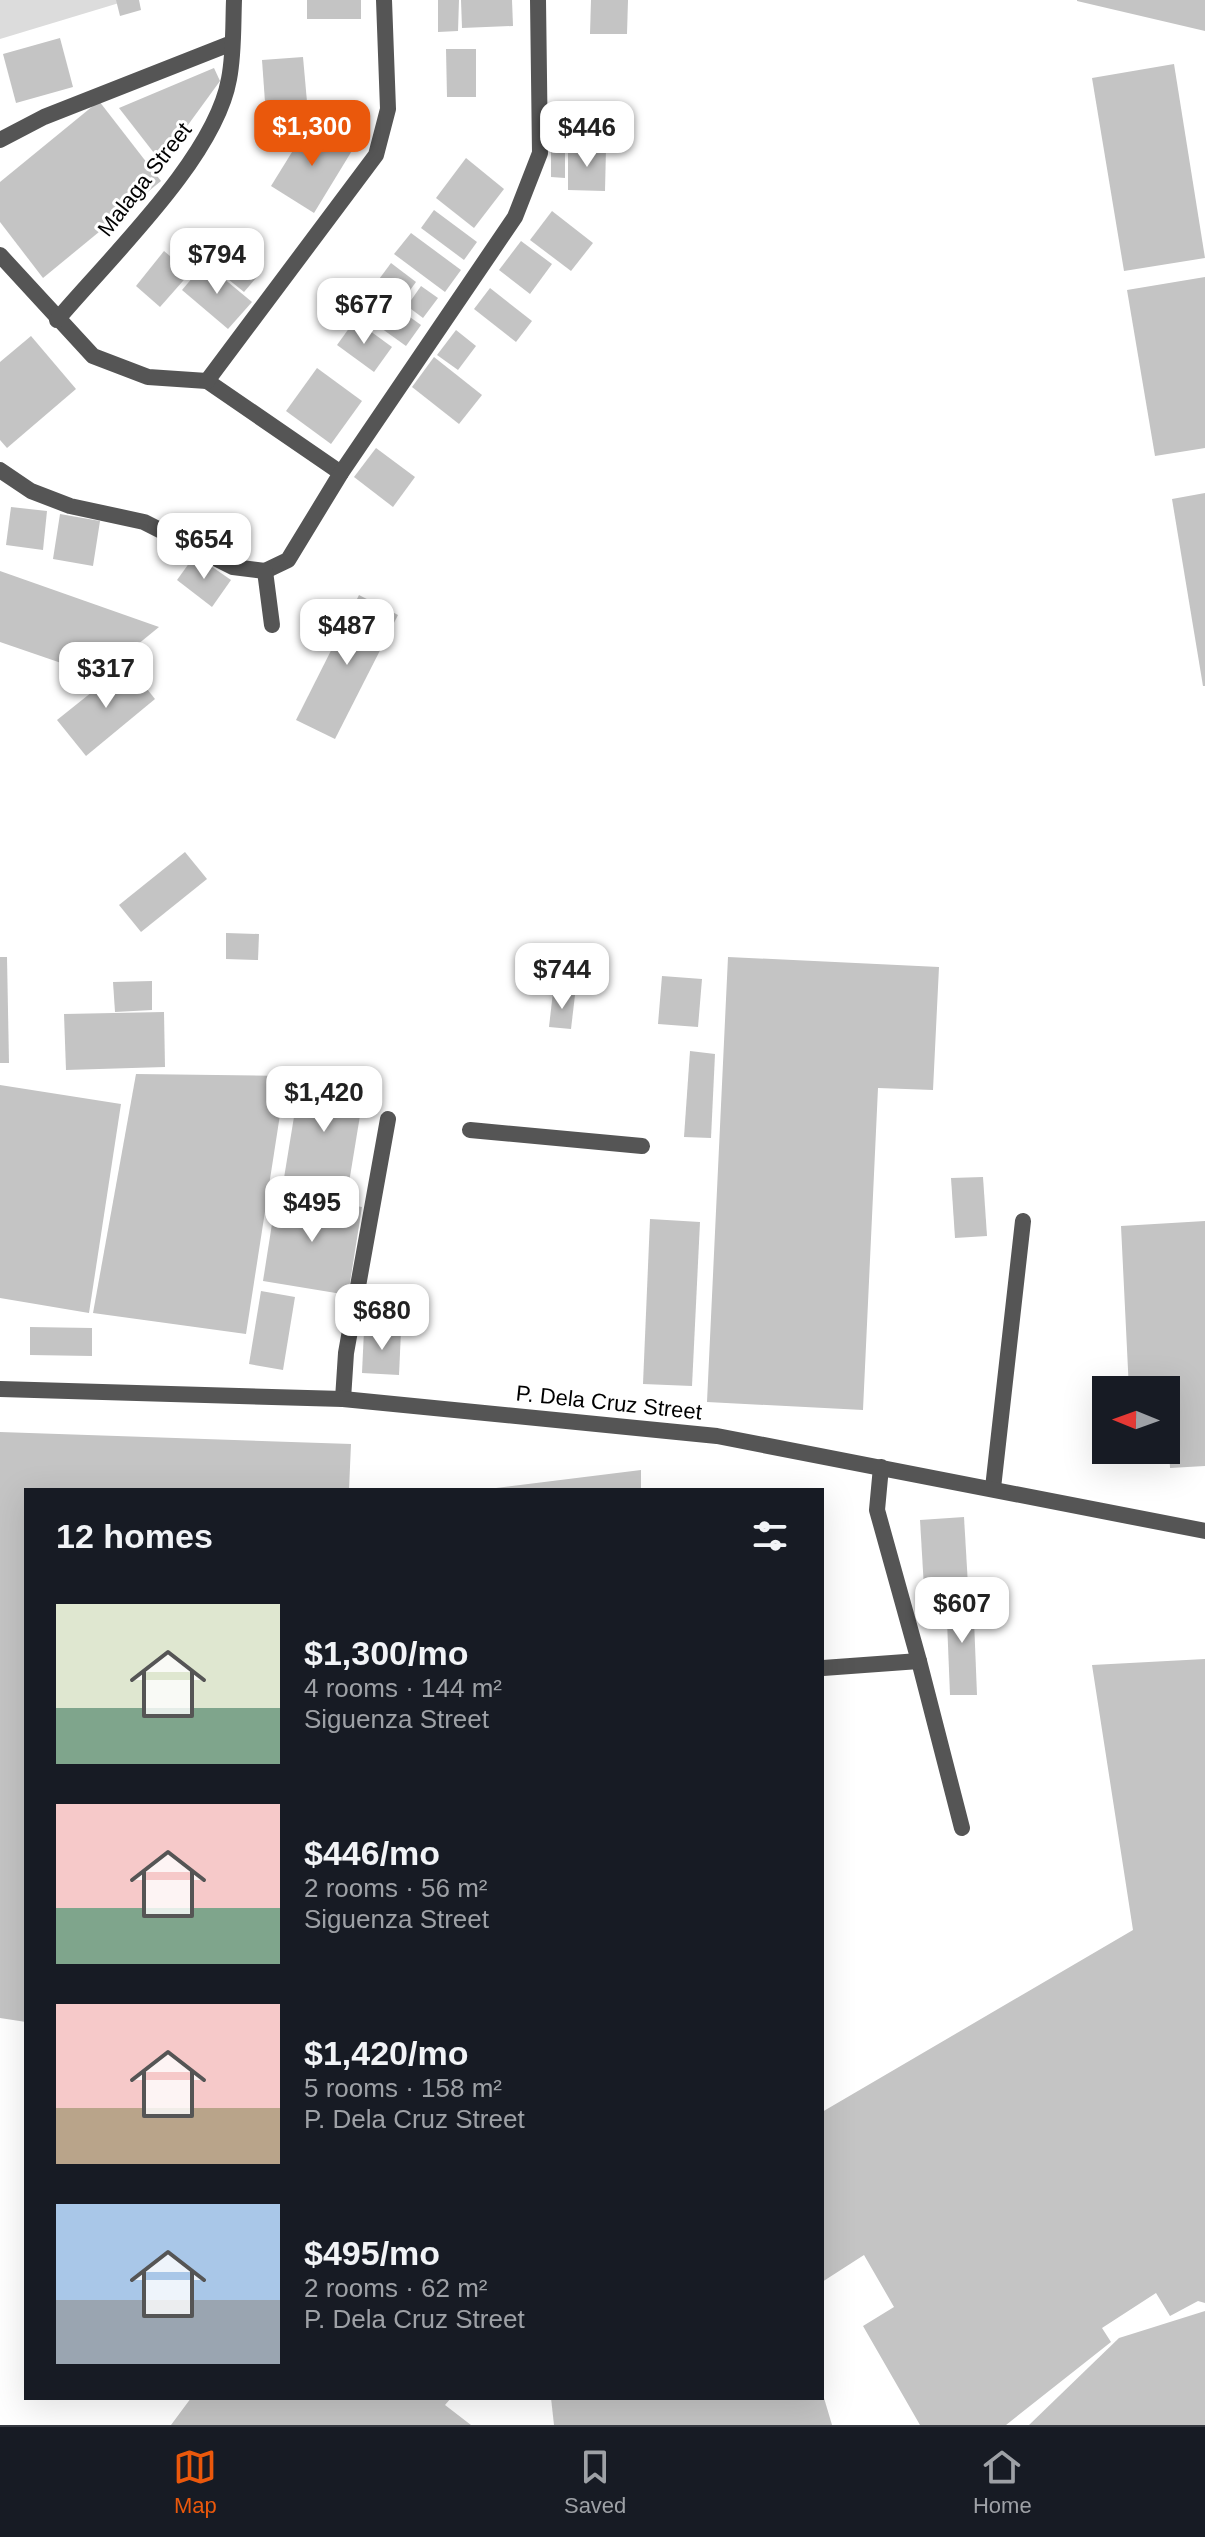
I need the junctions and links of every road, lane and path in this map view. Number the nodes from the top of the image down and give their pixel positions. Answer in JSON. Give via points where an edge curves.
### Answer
{"nodes":[{"id":1,"x":234,"y":0,"type":"edge"},
{"id":2,"x":384,"y":0,"type":"edge"},
{"id":3,"x":538,"y":0,"type":"edge"},
{"id":4,"x":232,"y":43,"type":"junction"},
{"id":5,"x":0,"y":140,"type":"edge"},
{"id":6,"x":0,"y":255,"type":"edge"},
{"id":7,"x":57,"y":320,"type":"junction"},
{"id":8,"x":207,"y":381,"type":"junction"},
{"id":9,"x":0,"y":470,"type":"edge"},
{"id":10,"x":341,"y":473,"type":"junction"},
{"id":11,"x":265,"y":571,"type":"junction"},
{"id":12,"x":272,"y":625,"type":"dead end"},
{"id":13,"x":388,"y":1119,"type":"dead end"},
{"id":14,"x":470,"y":1130,"type":"dead end"},
{"id":15,"x":642,"y":1146,"type":"dead end"},
{"id":16,"x":1023,"y":1221,"type":"dead end"},
{"id":17,"x":0,"y":1389,"type":"edge"},
{"id":18,"x":343,"y":1399,"type":"junction"},
{"id":19,"x":881,"y":1467,"type":"junction"},
{"id":20,"x":993,"y":1488,"type":"junction"},
{"id":21,"x":1205,"y":1531,"type":"edge"},
{"id":22,"x":919,"y":1661,"type":"junction"},
{"id":23,"x":824,"y":1668,"type":"edge"},
{"id":24,"x":962,"y":1828,"type":"dead end"}],
"edges":[{"from":1,"to":4,"type":"street","name":"Malaga Street"},
{"from":2,"to":8,"type":"street","via":[[388,109],[376,155]]},
{"from":3,"to":10,"type":"street","via":[[540,153],[515,217]]},
{"from":4,"to":5,"type":"street","via":[[44,117]]},
{"from":4,"to":7,"type":"street","name":"Malaga Street","via":[[229,80],[215,123],[173,185]]},
{"from":6,"to":7,"type":"street"},
{"from":7,"to":8,"type":"street","via":[[93,356],[148,377]]},
{"from":8,"to":10,"type":"street"},
{"from":9,"to":11,"type":"street","via":[[31,491],[70,506],[144,522],[233,567]]},
{"from":10,"to":11,"type":"street","via":[[288,560]]},
{"from":11,"to":12,"type":"street"},
{"from":13,"to":18,"type":"street","via":[[346,1353]]},
{"from":14,"to":15,"type":"street"},
{"from":16,"to":20,"type":"street"},
{"from":17,"to":18,"type":"street","name":"P. Dela Cruz Street"},
{"from":18,"to":19,"type":"street","name":"P. Dela Cruz Street","via":[[717,1436]]},
{"from":19,"to":20,"type":"street","name":"P. Dela Cruz Street"},
{"from":19,"to":22,"type":"street","via":[[877,1510]]},
{"from":20,"to":21,"type":"street","name":"P. Dela Cruz Street"},
{"from":22,"to":23,"type":"street"},
{"from":22,"to":24,"type":"street"}]}
